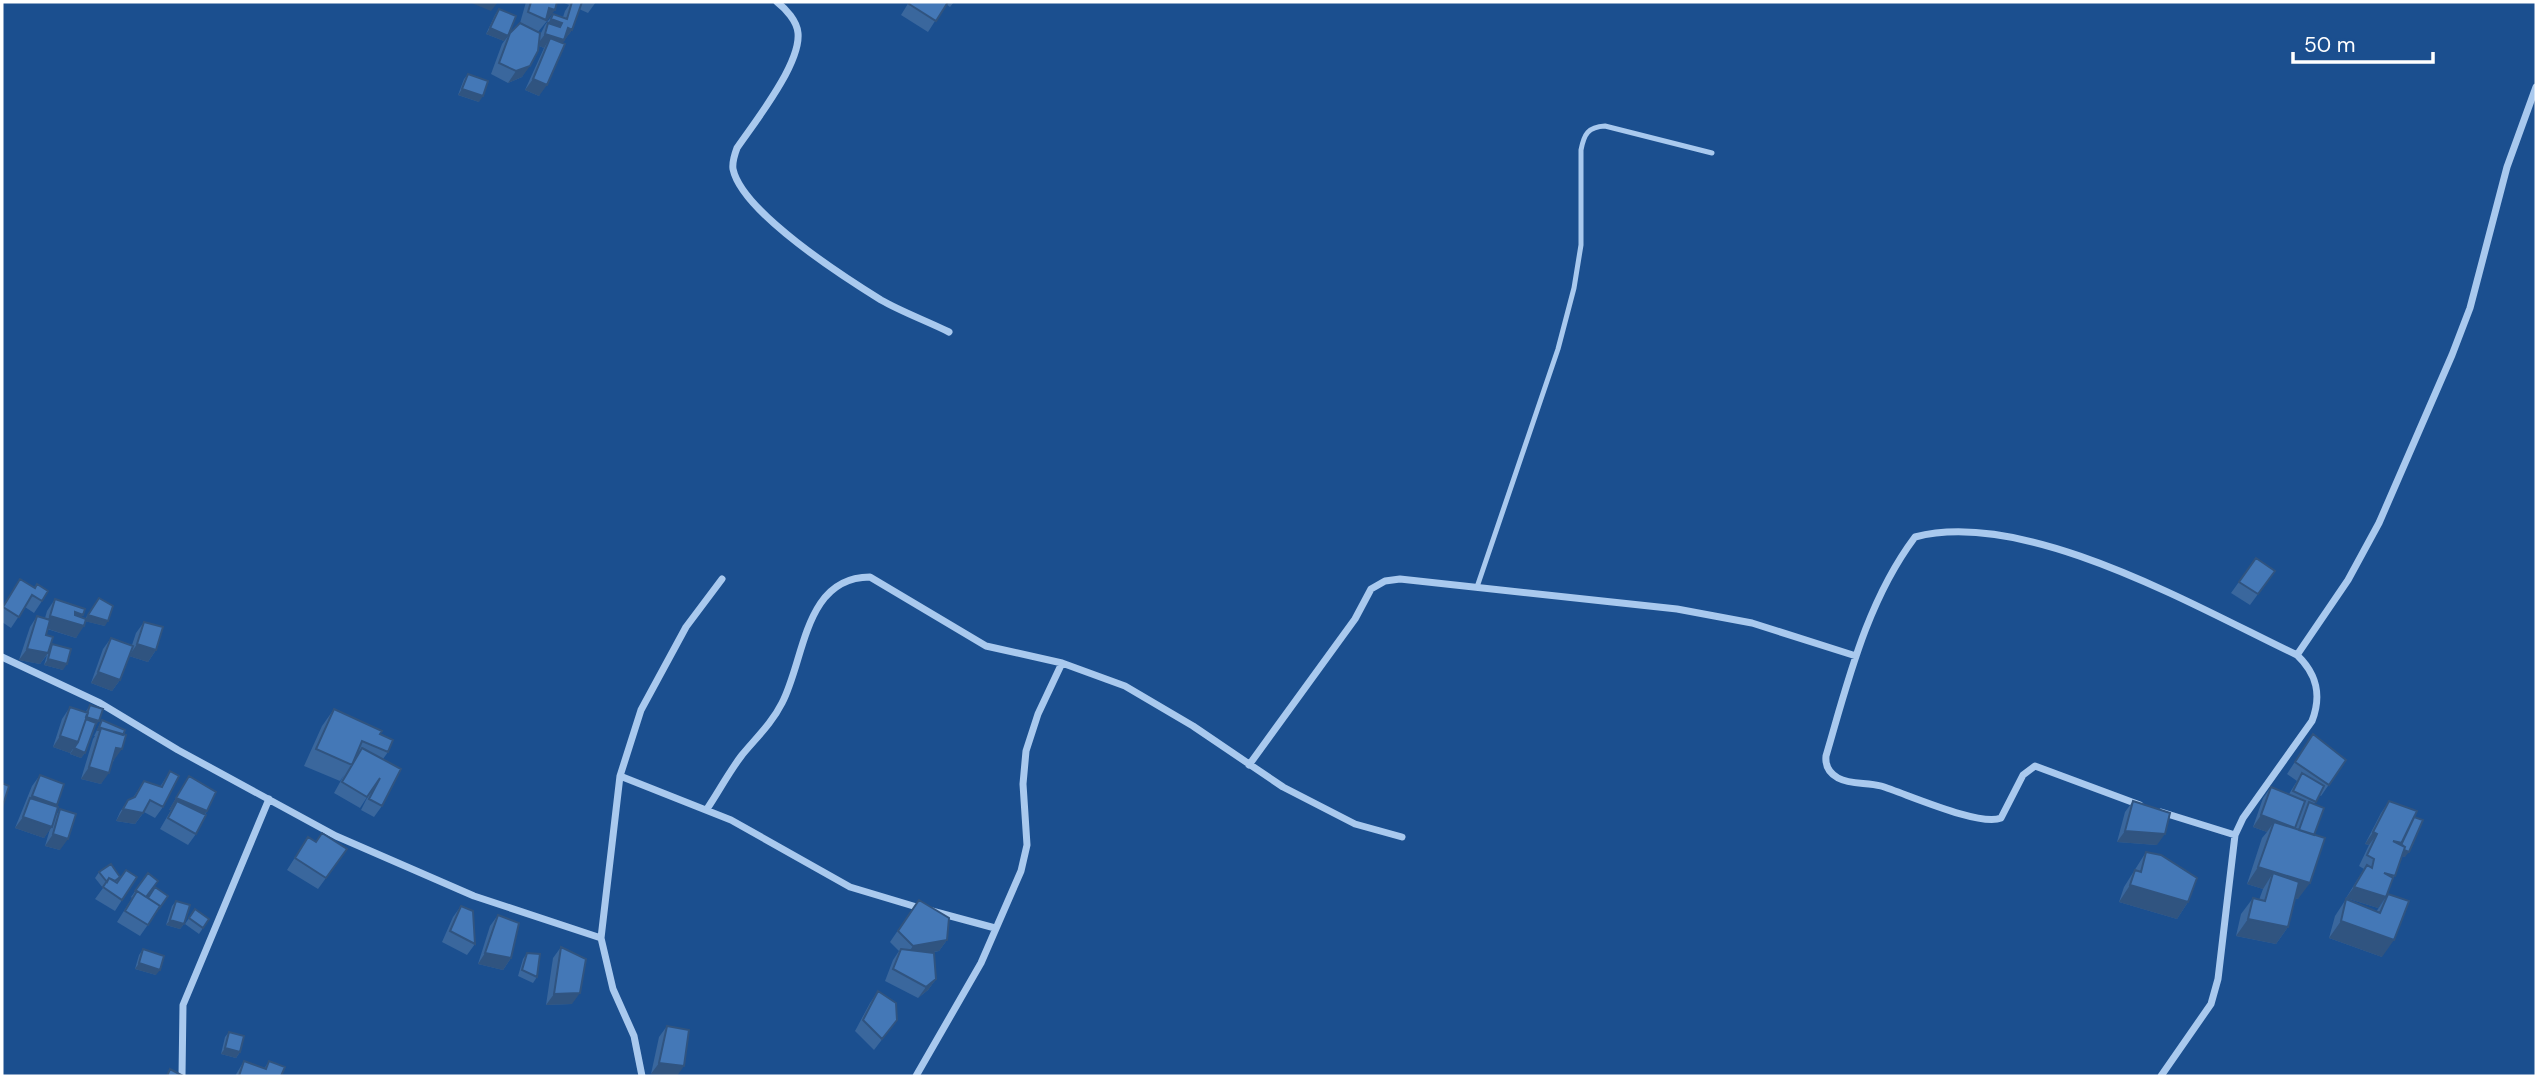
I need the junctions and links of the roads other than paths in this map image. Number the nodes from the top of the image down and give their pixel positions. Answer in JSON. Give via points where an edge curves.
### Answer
{"nodes":[{"id":1,"x":777,"y":2,"type":"edge"},
{"id":2,"x":2536,"y":87,"type":"edge"},
{"id":3,"x":1713,"y":153,"type":"dead end"},
{"id":4,"x":950,"y":332,"type":"dead end"},
{"id":5,"x":722,"y":579,"type":"dead end"},
{"id":6,"x":1477,"y":587,"type":"junction"},
{"id":7,"x":2297,"y":655,"type":"junction"},
{"id":8,"x":1856,"y":656,"type":"junction"},
{"id":9,"x":2,"y":657,"type":"edge"},
{"id":10,"x":1062,"y":663,"type":"junction"},
{"id":11,"x":1249,"y":765,"type":"junction"},
{"id":12,"x":620,"y":776,"type":"junction"},
{"id":13,"x":269,"y":799,"type":"junction"},
{"id":14,"x":707,"y":809,"type":"junction"},
{"id":15,"x":2235,"y":835,"type":"junction"},
{"id":16,"x":1402,"y":837,"type":"dead end"},
{"id":17,"x":995,"y":928,"type":"junction"},
{"id":18,"x":601,"y":938,"type":"junction"},
{"id":19,"x":181,"y":1076,"type":"edge"},
{"id":20,"x":642,"y":1076,"type":"edge"},
{"id":21,"x":916,"y":1076,"type":"edge"},
{"id":22,"x":2161,"y":1076,"type":"edge"}],
"edges":[{"from":1,"to":4,"type":"street","via":[[795,26],[795,51],[737,148],[733,160],[740,183],[757,207],[788,235],[883,301]]},
{"from":2,"to":7,"type":"street","via":[[2507,167],[2470,308],[2452,355],[2379,523],[2348,580]]},
{"from":3,"to":6,"type":"lane","via":[[1605,126],[1584,135],[1581,245],[1574,288],[1558,349]]},
{"from":5,"to":12,"type":"street","via":[[686,626],[641,710]]},
{"from":6,"to":8,"type":"street","via":[[1678,609],[1752,623]]},
{"from":6,"to":11,"type":"street","via":[[1400,579],[1378,583]]},
{"from":7,"to":8,"type":"street","via":[[2111,567],[2004,536],[1937,531],[1915,537],[1879,596]]},
{"from":7,"to":15,"type":"street","via":[[2309,666],[2318,706]]},
{"from":8,"to":15,"type":"street","via":[[1825,763],[1846,782],[1884,787],[1990,821],[2001,818],[2023,775],[2039,767],[2134,804]]},
{"from":9,"to":13,"type":"street","via":[[100,703]]},
{"from":10,"to":11,"type":"street","via":[[1137,693]]},
{"from":10,"to":14,"type":"street","via":[[986,646],[870,577],[839,584],[817,607],[781,705]]},
{"from":10,"to":17,"type":"street","via":[[1026,751],[1027,845],[1021,871]]},
{"from":11,"to":16,"type":"street","via":[[1283,788],[1355,824]]},
{"from":12,"to":14,"type":"street"},
{"from":12,"to":18,"type":"street"},
{"from":13,"to":18,"type":"street","via":[[336,836],[474,896]]},
{"from":13,"to":19,"type":"street","via":[[183,1005]]},
{"from":14,"to":17,"type":"street","via":[[850,887]]},
{"from":15,"to":22,"type":"street","via":[[2211,1004]]},
{"from":17,"to":21,"type":"street","via":[[981,963]]},
{"from":18,"to":20,"type":"street","via":[[613,989],[634,1035]]}]}
